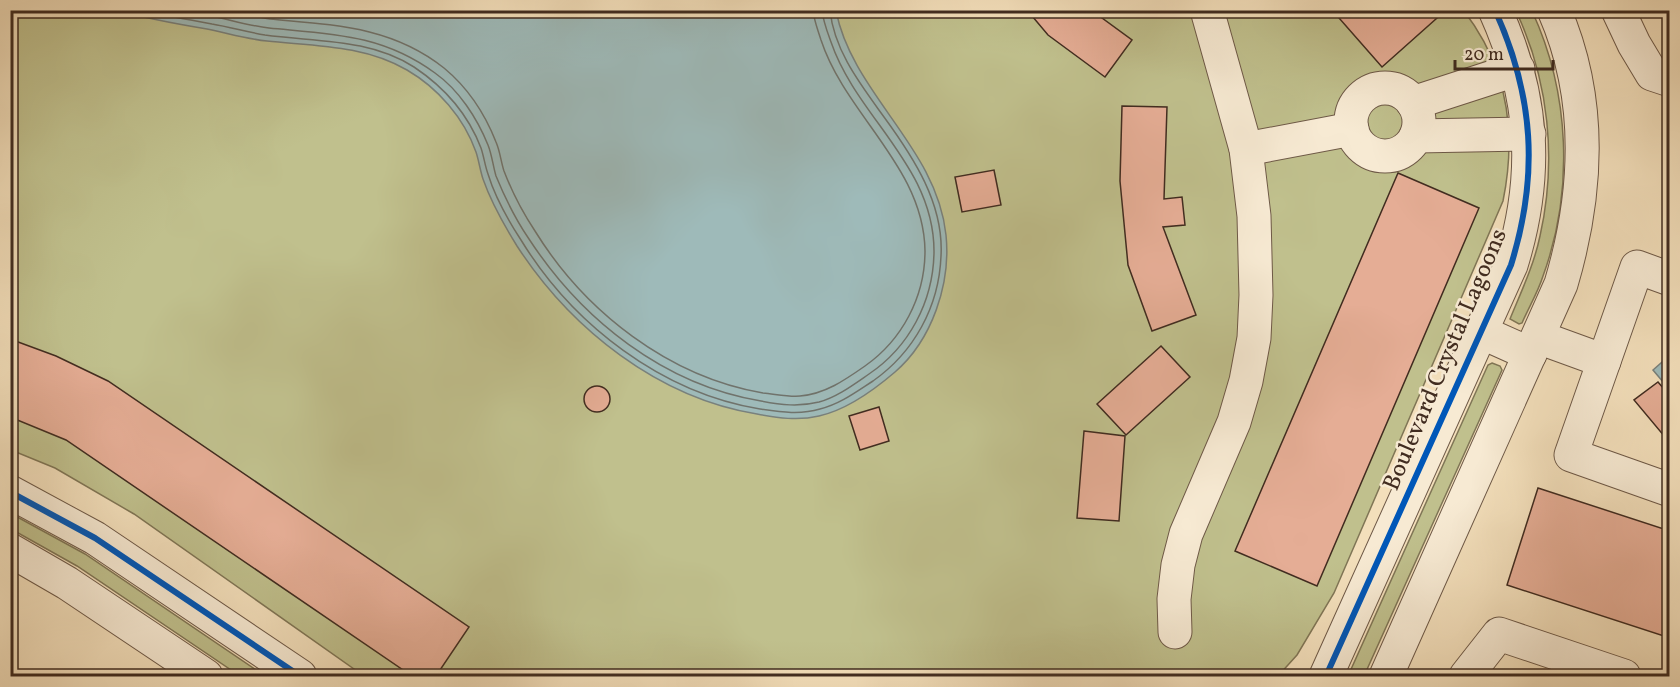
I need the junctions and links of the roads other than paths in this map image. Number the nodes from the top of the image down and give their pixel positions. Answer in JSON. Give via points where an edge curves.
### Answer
{"nodes":[{"id":1,"x":1207,"y":10,"type":"edge"},
{"id":2,"x":1495,"y":10,"type":"edge"},
{"id":3,"x":1554,"y":10,"type":"edge"},
{"id":4,"x":1618,"y":10,"type":"edge"},
{"id":5,"x":1518,"y":69,"type":"junction"},
{"id":6,"x":1670,"y":80,"type":"edge"},
{"id":7,"x":1413,"y":103,"type":"junction"},
{"id":8,"x":1352,"y":129,"type":"junction"},
{"id":9,"x":1529,"y":134,"type":"junction"},
{"id":10,"x":1416,"y":136,"type":"junction"},
{"id":11,"x":1246,"y":149,"type":"junction"},
{"id":12,"x":1670,"y":279,"type":"edge"},
{"id":13,"x":1481,"y":332,"type":"junction"},
{"id":14,"x":1534,"y":346,"type":"junction"},
{"id":15,"x":1604,"y":361,"type":"junction"},
{"id":16,"x":1670,"y":490,"type":"edge"},
{"id":17,"x":10,"y":492,"type":"edge"},
{"id":18,"x":10,"y":550,"type":"edge"},
{"id":19,"x":1175,"y":632,"type":"dead end"},
{"id":20,"x":206,"y":676,"type":"edge"},
{"id":21,"x":300,"y":676,"type":"edge"},
{"id":22,"x":1326,"y":676,"type":"edge"},
{"id":23,"x":1386,"y":676,"type":"edge"},
{"id":24,"x":1466,"y":676,"type":"edge"},
{"id":25,"x":1624,"y":676,"type":"edge"}],
"edges":[{"from":1,"to":11,"type":"street"},
{"from":2,"to":5,"type":"street","name":"Boulevard Crystal Lagoons"},
{"from":3,"to":14,"type":"street","via":[[1578,93],[1583,169],[1572,246],[1561,284]]},
{"from":4,"to":6,"type":"street","via":[[1653,74]]},
{"from":5,"to":7,"type":"street"},
{"from":5,"to":9,"type":"street","name":"Boulevard Crystal Lagoons"},
{"from":7,"to":8,"type":"street","via":[[1395,89],[1372,90],[1355,104]]},
{"from":7,"to":10,"type":"street","via":[[1419,124]]},
{"from":8,"to":10,"type":"street","via":[[1360,146],[1380,156],[1402,152]]},
{"from":8,"to":11,"type":"street"},
{"from":9,"to":10,"type":"street"},
{"from":9,"to":13,"type":"street","name":"Boulevard Crystal Lagoons","via":[[1527,201],[1521,233]]},
{"from":11,"to":19,"type":"street","via":[[1254,216],[1254,338],[1234,422],[1186,534],[1174,599]]},
{"from":12,"to":15,"type":"street","via":[[1637,267]]},
{"from":13,"to":14,"type":"street"},
{"from":13,"to":22,"type":"street","name":"Boulevard Crystal Lagoons"},
{"from":14,"to":15,"type":"street"},
{"from":14,"to":23,"type":"street"},
{"from":15,"to":16,"type":"street","via":[[1571,455]]},
{"from":17,"to":21,"type":"street","via":[[95,538]]},
{"from":18,"to":20,"type":"street","via":[[67,583]]},
{"from":24,"to":25,"type":"street","via":[[1499,634]]}]}
